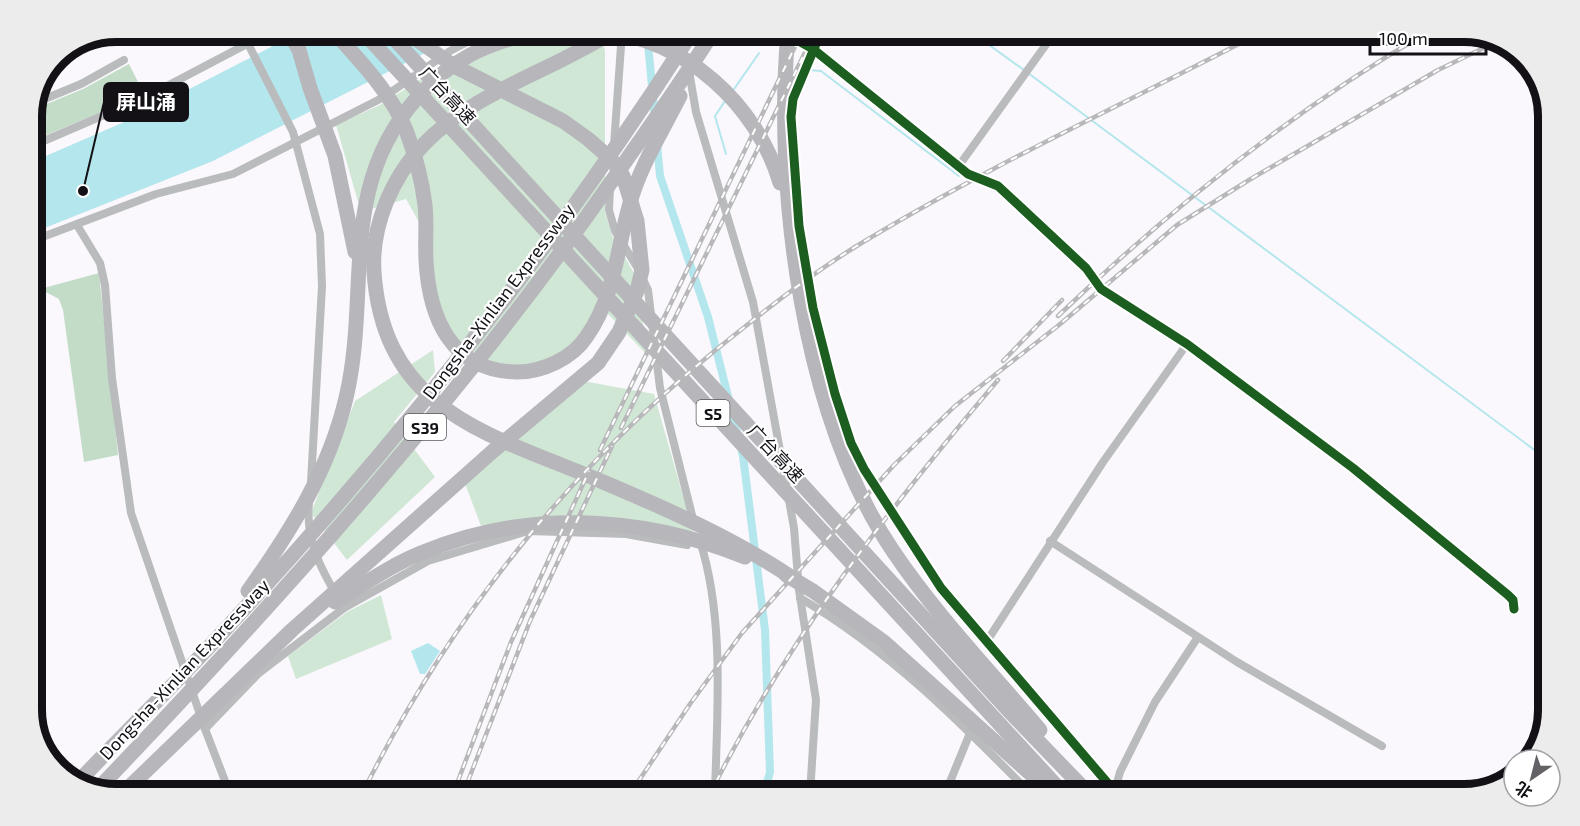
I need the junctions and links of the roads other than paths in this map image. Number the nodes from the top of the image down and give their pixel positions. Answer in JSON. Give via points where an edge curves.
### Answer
{"nodes":[{"id":1,"x":247,"y":42,"type":"edge"},
{"id":2,"x":251,"y":42,"type":"edge"},
{"id":3,"x":294,"y":42,"type":"edge"},
{"id":4,"x":342,"y":42,"type":"edge"},
{"id":5,"x":372,"y":42,"type":"edge"},
{"id":6,"x":396,"y":42,"type":"edge"},
{"id":7,"x":420,"y":42,"type":"edge"},
{"id":8,"x":467,"y":42,"type":"edge"},
{"id":9,"x":498,"y":42,"type":"edge"},
{"id":10,"x":596,"y":42,"type":"edge"},
{"id":11,"x":621,"y":42,"type":"edge"},
{"id":12,"x":648,"y":42,"type":"edge"},
{"id":13,"x":685,"y":42,"type":"edge"},
{"id":14,"x":686,"y":42,"type":"edge"},
{"id":15,"x":706,"y":42,"type":"edge"},
{"id":16,"x":707,"y":42,"type":"edge"},
{"id":17,"x":787,"y":42,"type":"edge"},
{"id":18,"x":801,"y":42,"type":"edge"},
{"id":19,"x":816,"y":42,"type":"edge"},
{"id":20,"x":1047,"y":42,"type":"edge"},
{"id":21,"x":813,"y":49,"type":"junction"},
{"id":22,"x":124,"y":60,"type":"dead end"},
{"id":23,"x":45,"y":99,"type":"edge"},
{"id":24,"x":42,"y":142,"type":"edge"},
{"id":25,"x":958,"y":167,"type":"junction"},
{"id":26,"x":792,"y":224,"type":"junction"},
{"id":27,"x":77,"y":225,"type":"junction"},
{"id":28,"x":42,"y":237,"type":"edge"},
{"id":29,"x":358,"y":279,"type":"junction"},
{"id":30,"x":1187,"y":344,"type":"junction"},
{"id":31,"x":1050,"y":541,"type":"junction"},
{"id":32,"x":702,"y":548,"type":"junction"},
{"id":33,"x":794,"y":579,"type":"junction"},
{"id":34,"x":800,"y":598,"type":"junction"},
{"id":35,"x":344,"y":608,"type":"junction"},
{"id":36,"x":1514,"y":609,"type":"dead end"},
{"id":37,"x":292,"y":630,"type":"junction"},
{"id":38,"x":1198,"y":637,"type":"junction"},
{"id":39,"x":987,"y":641,"type":"junction"},
{"id":40,"x":209,"y":647,"type":"junction"},
{"id":41,"x":205,"y":729,"type":"junction"},
{"id":42,"x":970,"y":733,"type":"junction"},
{"id":43,"x":1382,"y":746,"type":"dead end"},
{"id":44,"x":83,"y":776,"type":"edge"},
{"id":45,"x":104,"y":782,"type":"edge"},
{"id":46,"x":133,"y":784,"type":"edge"},
{"id":47,"x":226,"y":784,"type":"edge"},
{"id":48,"x":715,"y":784,"type":"edge"},
{"id":49,"x":811,"y":784,"type":"edge"},
{"id":50,"x":949,"y":784,"type":"edge"},
{"id":51,"x":1020,"y":784,"type":"edge"},
{"id":52,"x":1041,"y":784,"type":"edge"},
{"id":53,"x":1054,"y":784,"type":"edge"},
{"id":54,"x":1080,"y":784,"type":"edge"},
{"id":55,"x":1082,"y":784,"type":"edge"},
{"id":56,"x":1107,"y":784,"type":"edge"},
{"id":57,"x":1117,"y":784,"type":"edge"}],
"edges":[{"from":1,"to":35,"type":"street","via":[[293,132],[320,234],[322,286],[307,524],[321,569]]},
{"from":2,"to":24,"type":"street","via":[[146,97]]},
{"from":3,"to":29,"type":"highway","via":[[335,156]]},
{"from":4,"to":16,"type":"highway","via":[[393,106],[411,143],[425,206],[428,286],[440,325],[470,362],[505,372],[524,372],[561,361],[587,338],[613,279],[638,182]]},
{"from":5,"to":53,"type":"highway","name":"广台高速","number":"S5"},
{"from":6,"to":54,"type":"highway","name":"广台高速","number":"S5","via":[[994,695]]},
{"from":7,"to":37,"type":"highway","via":[[454,66],[562,121],[611,159],[632,200],[642,270],[628,314],[598,363]]},
{"from":8,"to":27,"type":"street","via":[[384,97],[233,174],[156,194]]},
{"from":9,"to":29,"type":"highway","via":[[468,55],[436,78],[403,113],[381,149],[366,194]]},
{"from":10,"to":33,"type":"highway","via":[[462,114],[416,154],[389,195],[377,234],[375,277],[390,342],[412,377],[454,417],[487,435],[728,539]]},
{"from":11,"to":32,"type":"street","via":[[609,210],[615,231],[648,290],[660,388]]},
{"from":12,"to":26,"type":"highway","via":[[668,50],[716,81],[739,104],[775,165]]},
{"from":13,"to":40,"type":"highway","name":"Dongsha-Xinlian Expressway","number":"S39","via":[[578,201],[472,340],[341,500]]},
{"from":14,"to":34,"type":"street","via":[[696,112],[753,302],[794,528]]},
{"from":15,"to":45,"type":"highway","name":"Dongsha-Xinlian Expressway","number":"S39","via":[[588,216],[432,419],[287,588]]},
{"from":17,"to":26,"type":"highway","via":[[782,91]]},
{"from":18,"to":21,"type":"street"},
{"from":19,"to":21,"type":"street"},
{"from":20,"to":25,"type":"street"},
{"from":21,"to":25,"type":"street"},
{"from":21,"to":39,"type":"street","via":[[793,99],[791,117],[799,226],[813,308],[835,394],[864,469],[941,588]]},
{"from":22,"to":23,"type":"street"},
{"from":25,"to":30,"type":"street","via":[[998,186],[1086,268],[1101,290]]},
{"from":26,"to":55,"type":"highway","via":[[797,272],[821,394],[849,472],[892,550],[947,624]]},
{"from":27,"to":28,"type":"street"},
{"from":27,"to":41,"type":"street","via":[[100,263],[105,285],[112,378],[131,513]]},
{"from":29,"to":40,"type":"highway","via":[[349,385],[323,468],[288,533]]},
{"from":30,"to":31,"type":"street"},
{"from":30,"to":36,"type":"street","via":[[1371,483],[1508,595]]},
{"from":31,"to":38,"type":"street"},
{"from":31,"to":39,"type":"street"},
{"from":32,"to":35,"type":"street","via":[[626,534],[528,531],[428,561]]},
{"from":32,"to":48,"type":"street","via":[[708,566],[718,686]]},
{"from":33,"to":37,"type":"highway","via":[[727,550],[678,535],[548,521],[495,529],[420,553]]},
{"from":33,"to":52,"type":"highway","via":[[903,658]]},
{"from":34,"to":42,"type":"street","via":[[879,649]]},
{"from":34,"to":49,"type":"street","via":[[816,700]]},
{"from":35,"to":41,"type":"street","via":[[259,673]]},
{"from":37,"to":46,"type":"highway"},
{"from":38,"to":43,"type":"street"},
{"from":38,"to":57,"type":"street","via":[[1155,702],[1119,772]]},
{"from":39,"to":56,"type":"street"},
{"from":40,"to":44,"type":"highway","name":"Dongsha-Xinlian Expressway","number":"S39"},
{"from":41,"to":47,"type":"street"},
{"from":42,"to":50,"type":"street"},
{"from":42,"to":51,"type":"street"}]}
